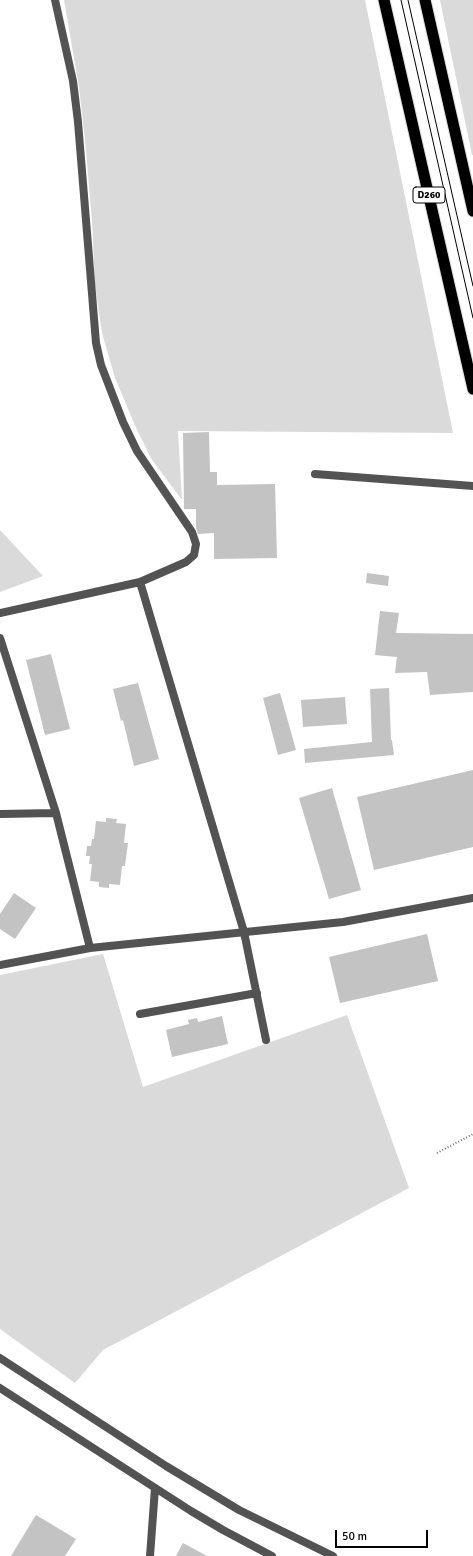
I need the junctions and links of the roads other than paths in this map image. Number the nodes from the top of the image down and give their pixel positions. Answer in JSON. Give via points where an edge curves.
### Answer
{"nodes":[{"id":1,"x":55,"y":0,"type":"edge"},
{"id":2,"x":384,"y":0,"type":"edge"},
{"id":3,"x":426,"y":0,"type":"edge"},
{"id":4,"x":473,"y":211,"type":"edge"},
{"id":5,"x":473,"y":389,"type":"edge"},
{"id":6,"x":315,"y":474,"type":"dead end"},
{"id":7,"x":473,"y":486,"type":"edge"},
{"id":8,"x":140,"y":582,"type":"junction"},
{"id":9,"x":0,"y":614,"type":"edge"},
{"id":10,"x":0,"y":638,"type":"edge"},
{"id":11,"x":56,"y":813,"type":"junction"},
{"id":12,"x":0,"y":814,"type":"edge"},
{"id":13,"x":473,"y":898,"type":"edge"},
{"id":14,"x":244,"y":932,"type":"junction"},
{"id":15,"x":90,"y":948,"type":"junction"},
{"id":16,"x":0,"y":965,"type":"edge"},
{"id":17,"x":257,"y":993,"type":"junction"},
{"id":18,"x":140,"y":1014,"type":"dead end"},
{"id":19,"x":266,"y":1040,"type":"dead end"},
{"id":20,"x":0,"y":1358,"type":"edge"},
{"id":21,"x":0,"y":1388,"type":"edge"},
{"id":22,"x":155,"y":1488,"type":"junction"},
{"id":23,"x":150,"y":1556,"type":"edge"},
{"id":24,"x":272,"y":1556,"type":"edge"},
{"id":25,"x":333,"y":1556,"type":"edge"}],
"edges":[{"from":1,"to":8,"type":"street","via":[[78,122],[96,343],[101,365],[120,416],[137,451],[192,532],[196,544],[194,555],[186,562]]},
{"from":2,"to":5,"type":"highway","number":"D260"},
{"from":3,"to":4,"type":"highway"},
{"from":6,"to":7,"type":"street"},
{"from":8,"to":9,"type":"street"},
{"from":8,"to":14,"type":"street"},
{"from":10,"to":11,"type":"street"},
{"from":11,"to":12,"type":"street"},
{"from":11,"to":15,"type":"street"},
{"from":13,"to":14,"type":"street","via":[[343,922]]},
{"from":14,"to":15,"type":"street"},
{"from":14,"to":17,"type":"street"},
{"from":15,"to":16,"type":"street"},
{"from":17,"to":18,"type":"street"},
{"from":17,"to":19,"type":"street"},
{"from":20,"to":25,"type":"street","via":[[233,1506]]},
{"from":21,"to":22,"type":"street"},
{"from":22,"to":23,"type":"street"},
{"from":22,"to":24,"type":"street","via":[[223,1530]]}]}
